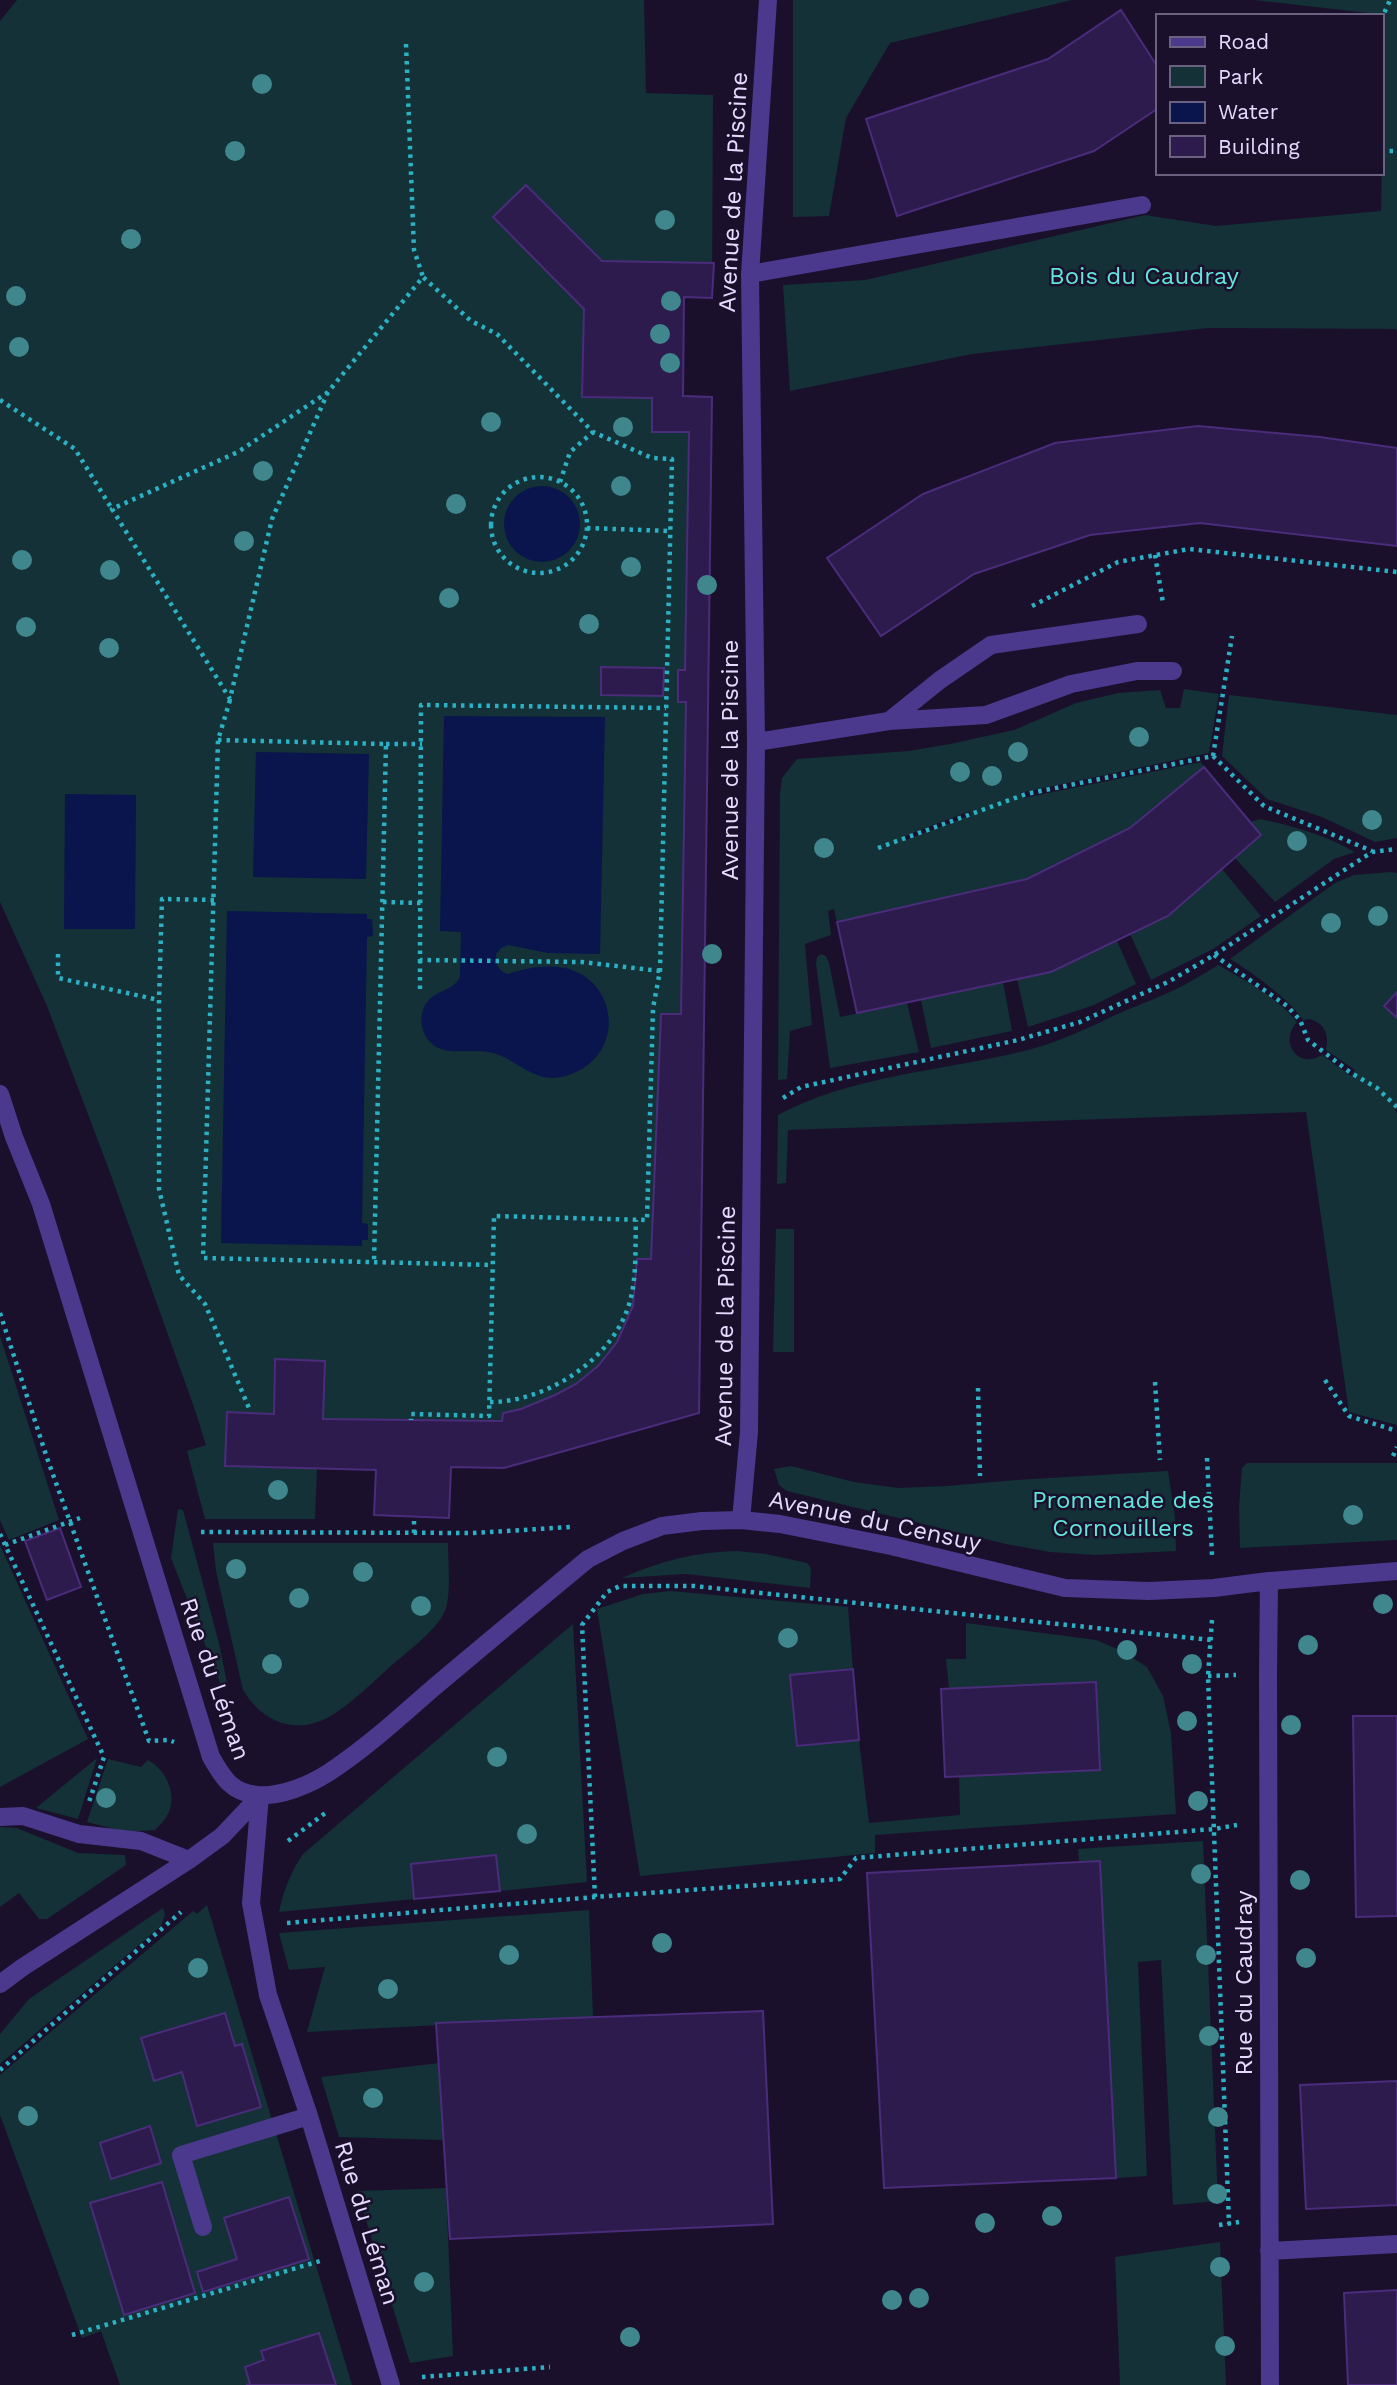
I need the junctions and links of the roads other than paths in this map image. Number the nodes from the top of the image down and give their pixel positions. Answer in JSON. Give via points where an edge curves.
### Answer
{"nodes":[{"id":1,"x":768,"y":0,"type":"edge"},
{"id":2,"x":1142,"y":205,"type":"dead end"},
{"id":3,"x":750,"y":274,"type":"junction"},
{"id":4,"x":1138,"y":624,"type":"dead end"},
{"id":5,"x":1173,"y":671,"type":"dead end"},
{"id":6,"x":889,"y":721,"type":"junction"},
{"id":7,"x":756,"y":742,"type":"junction"},
{"id":8,"x":0,"y":1094,"type":"edge"},
{"id":9,"x":741,"y":1520,"type":"junction"},
{"id":10,"x":1397,"y":1571,"type":"edge"},
{"id":11,"x":1269,"y":1581,"type":"junction"},
{"id":12,"x":260,"y":1796,"type":"junction"},
{"id":13,"x":0,"y":1817,"type":"edge"},
{"id":14,"x":189,"y":1860,"type":"junction"},
{"id":15,"x":0,"y":1984,"type":"edge"},
{"id":16,"x":309,"y":2116,"type":"junction"},
{"id":17,"x":203,"y":2227,"type":"dead end"},
{"id":18,"x":1397,"y":2244,"type":"edge"},
{"id":19,"x":1269,"y":2251,"type":"junction"},
{"id":20,"x":391,"y":2385,"type":"edge"},
{"id":21,"x":1270,"y":2385,"type":"edge"}],
"edges":[{"from":1,"to":3,"type":"street","name":"Avenue de la Piscine"},
{"from":2,"to":3,"type":"street"},
{"from":3,"to":7,"type":"street","name":"Avenue de la Piscine"},
{"from":4,"to":6,"type":"street","via":[[991,645]]},
{"from":5,"to":6,"type":"street","via":[[1137,671],[1071,684],[986,715]]},
{"from":6,"to":7,"type":"street"},
{"from":7,"to":9,"type":"street","name":"Avenue de la Piscine","via":[[749,1432]]},
{"from":8,"to":12,"type":"street","name":"Rue du Léman","via":[[41,1204],[211,1757],[225,1782],[240,1792]]},
{"from":9,"to":11,"type":"street","name":"Avenue du Censuy","via":[[891,1546],[1065,1588],[1149,1591]]},
{"from":9,"to":12,"type":"street","name":"Avenue du Censuy","via":[[662,1526],[588,1559],[328,1773],[281,1793]]},
{"from":10,"to":11,"type":"street","name":"Avenue du Censuy"},
{"from":11,"to":19,"type":"street","name":"Rue du Caudray"},
{"from":12,"to":14,"type":"street","via":[[222,1836]]},
{"from":12,"to":16,"type":"street","name":"Rue du Léman","via":[[251,1903],[268,1995]]},
{"from":13,"to":14,"type":"street","via":[[23,1816],[79,1834],[141,1841]]},
{"from":14,"to":15,"type":"street"},
{"from":16,"to":17,"type":"street","via":[[181,2155]]},
{"from":16,"to":20,"type":"street","name":"Rue du Léman"},
{"from":18,"to":19,"type":"street"},
{"from":19,"to":21,"type":"street","name":"Rue du Caudray"}]}
